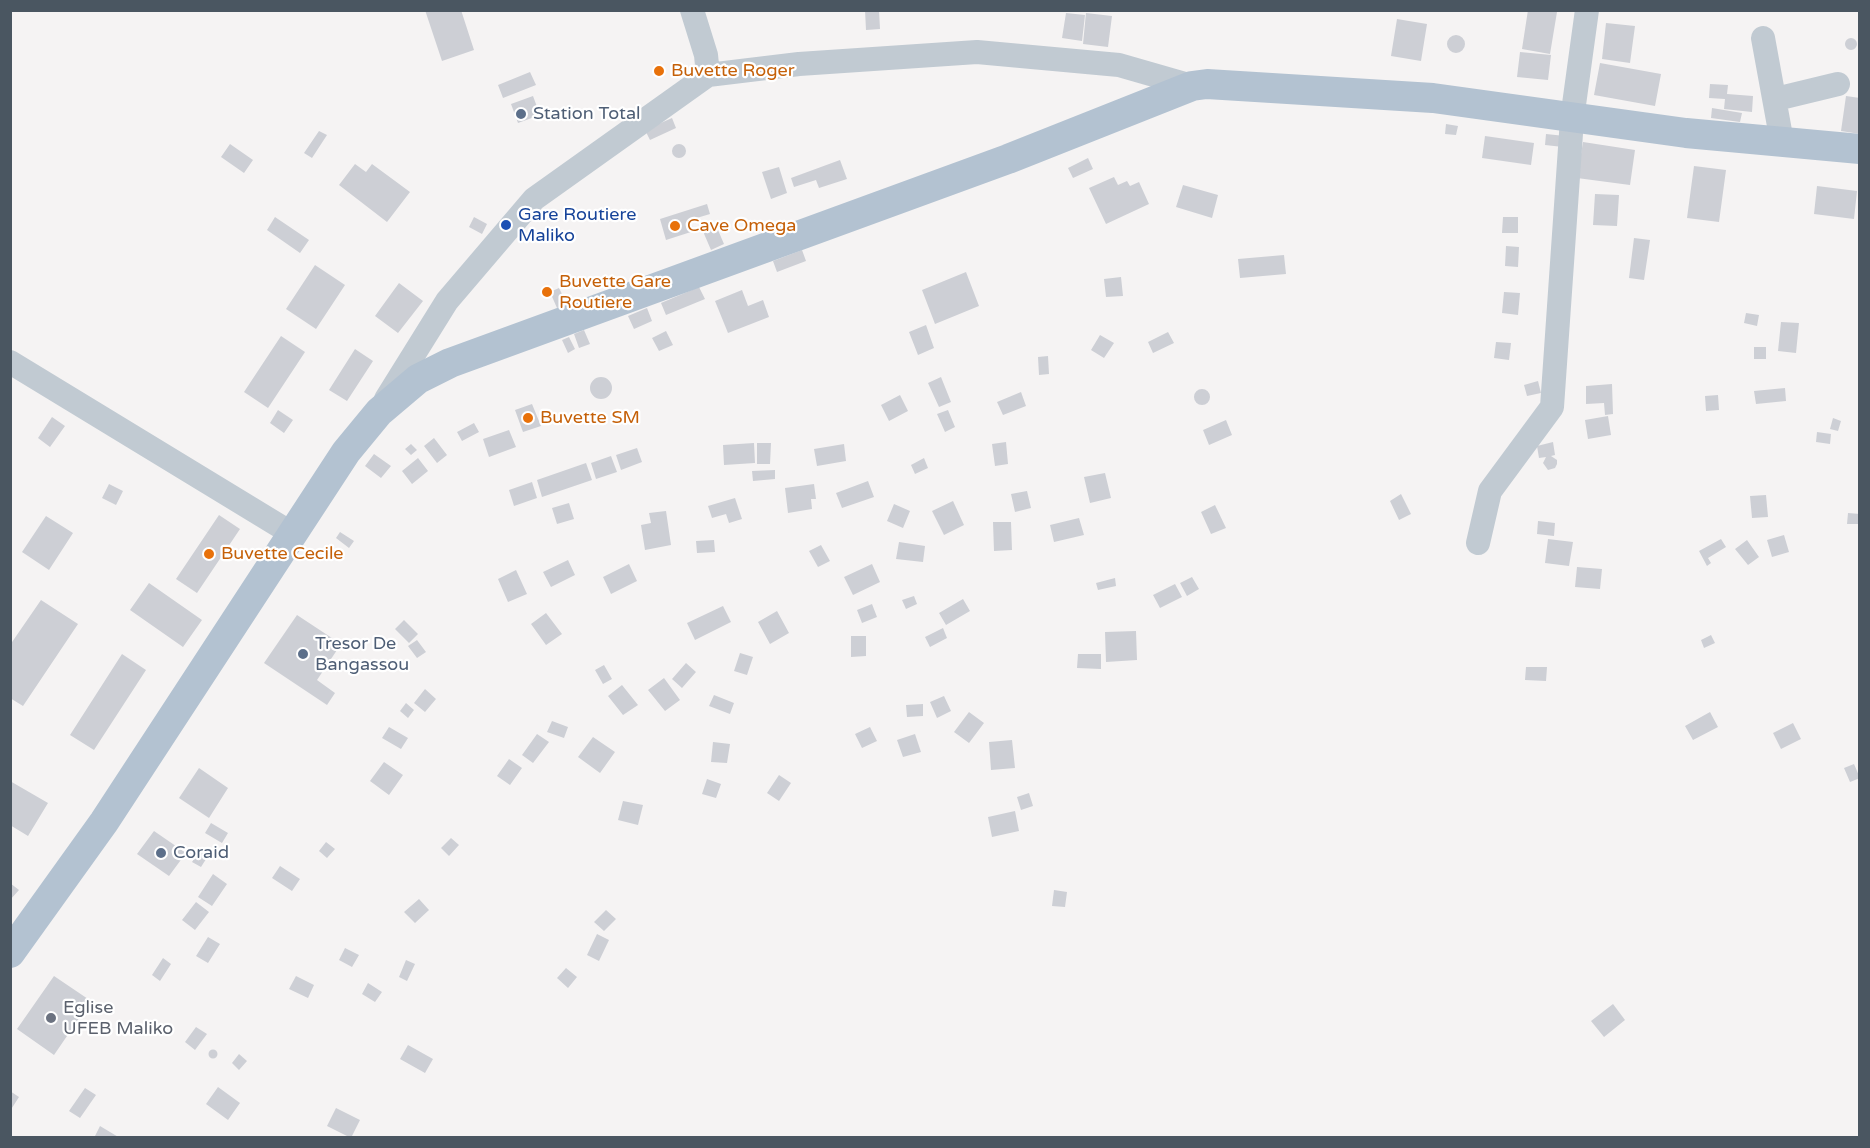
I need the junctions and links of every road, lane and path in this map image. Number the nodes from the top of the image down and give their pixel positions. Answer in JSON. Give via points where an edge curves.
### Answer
{"nodes":[{"id":1,"x":692,"y":10,"type":"edge"},
{"id":2,"x":1587,"y":10,"type":"edge"},
{"id":3,"x":1763,"y":38,"type":"dead end"},
{"id":4,"x":708,"y":75,"type":"junction"},
{"id":5,"x":1838,"y":84,"type":"dead end"},
{"id":6,"x":1192,"y":86,"type":"junction"},
{"id":7,"x":1776,"y":99,"type":"junction"},
{"id":8,"x":1572,"y":119,"type":"junction"},
{"id":9,"x":1782,"y":142,"type":"junction"},
{"id":10,"x":1860,"y":149,"type":"edge"},
{"id":11,"x":10,"y":362,"type":"edge"},
{"id":12,"x":379,"y":412,"type":"junction"},
{"id":13,"x":291,"y":533,"type":"junction"},
{"id":14,"x":1478,"y":543,"type":"dead end"},
{"id":15,"x":10,"y":953,"type":"edge"}],
"edges":[{"from":1,"to":4,"type":"street"},
{"from":2,"to":8,"type":"street"},
{"from":3,"to":7,"type":"street"},
{"from":4,"to":6,"type":"street","via":[[799,64],[977,52],[1119,65]]},
{"from":4,"to":12,"type":"street","via":[[534,199],[447,301]]},
{"from":5,"to":7,"type":"street"},
{"from":6,"to":8,"type":"main road","via":[[1433,98]]},
{"from":6,"to":12,"type":"main road","via":[[1008,159],[450,363],[418,380]]},
{"from":7,"to":9,"type":"street"},
{"from":8,"to":9,"type":"main road"},
{"from":8,"to":14,"type":"street","via":[[1552,407],[1490,491]]},
{"from":9,"to":10,"type":"main road"},
{"from":11,"to":13,"type":"street"},
{"from":12,"to":13,"type":"main road","via":[[346,452]]},
{"from":13,"to":15,"type":"main road","via":[[104,822]]}]}
